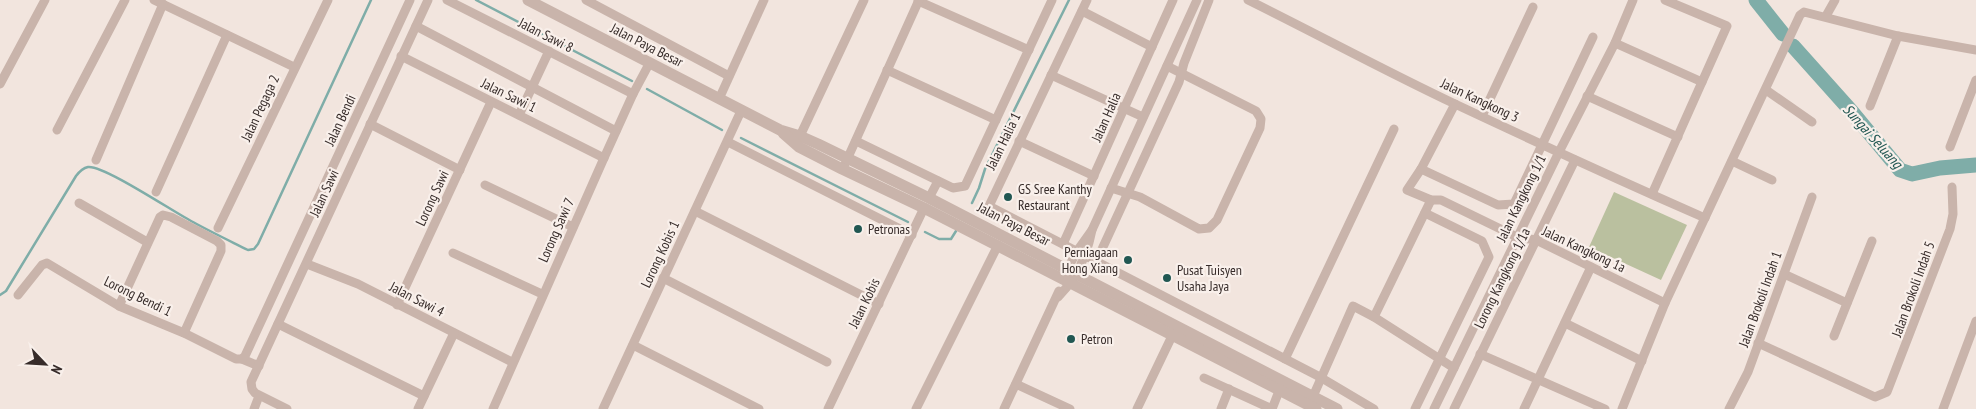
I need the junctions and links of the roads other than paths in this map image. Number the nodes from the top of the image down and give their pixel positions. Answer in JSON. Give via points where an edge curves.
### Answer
{"nodes":[{"id":1,"x":45,"y":0,"type":"edge"},
{"id":2,"x":125,"y":0,"type":"edge"},
{"id":3,"x":328,"y":0,"type":"edge"},
{"id":4,"x":410,"y":0,"type":"edge"},
{"id":5,"x":428,"y":0,"type":"edge"},
{"id":6,"x":447,"y":0,"type":"edge"},
{"id":7,"x":528,"y":0,"type":"edge"},
{"id":8,"x":586,"y":0,"type":"edge"},
{"id":9,"x":753,"y":0,"type":"edge"},
{"id":10,"x":864,"y":0,"type":"edge"},
{"id":11,"x":1052,"y":0,"type":"edge"},
{"id":12,"x":1087,"y":0,"type":"edge"},
{"id":13,"x":1173,"y":0,"type":"edge"},
{"id":14,"x":1197,"y":0,"type":"edge"},
{"id":15,"x":1209,"y":0,"type":"edge"},
{"id":16,"x":1248,"y":0,"type":"edge"},
{"id":17,"x":1633,"y":0,"type":"edge"},
{"id":18,"x":1665,"y":0,"type":"edge"},
{"id":19,"x":1835,"y":0,"type":"edge"},
{"id":20,"x":158,"y":1,"type":"edge"},
{"id":21,"x":918,"y":1,"type":"edge"},
{"id":22,"x":763,"y":2,"type":"edge"},
{"id":23,"x":546,"y":4,"type":"edge"},
{"id":24,"x":1532,"y":7,"type":"dead end"},
{"id":25,"x":1082,"y":11,"type":"junction"},
{"id":26,"x":1826,"y":16,"type":"junction"},
{"id":27,"x":416,"y":26,"type":"junction"},
{"id":28,"x":227,"y":35,"type":"junction"},
{"id":29,"x":1898,"y":36,"type":"junction"},
{"id":30,"x":1593,"y":37,"type":"dead end"},
{"id":31,"x":1615,"y":43,"type":"junction"},
{"id":32,"x":1152,"y":47,"type":"junction"},
{"id":33,"x":1029,"y":50,"type":"junction"},
{"id":34,"x":1976,"y":50,"type":"edge"},
{"id":35,"x":549,"y":51,"type":"junction"},
{"id":36,"x":401,"y":56,"type":"junction"},
{"id":37,"x":649,"y":64,"type":"junction"},
{"id":38,"x":1167,"y":66,"type":"junction"},
{"id":39,"x":294,"y":67,"type":"junction"},
{"id":40,"x":887,"y":70,"type":"junction"},
{"id":41,"x":1182,"y":73,"type":"junction"},
{"id":42,"x":1051,"y":75,"type":"junction"},
{"id":43,"x":729,"y":76,"type":"junction"},
{"id":44,"x":1976,"y":80,"type":"edge"},
{"id":45,"x":1702,"y":82,"type":"junction"},
{"id":46,"x":0,"y":84,"type":"edge"},
{"id":47,"x":532,"y":87,"type":"junction"},
{"id":48,"x":1766,"y":90,"type":"junction"},
{"id":49,"x":632,"y":94,"type":"junction"},
{"id":50,"x":1588,"y":96,"type":"junction"},
{"id":51,"x":719,"y":99,"type":"junction"},
{"id":52,"x":492,"y":102,"type":"junction"},
{"id":53,"x":1455,"y":104,"type":"junction"},
{"id":54,"x":1870,"y":106,"type":"dead end"},
{"id":55,"x":1125,"y":109,"type":"junction"},
{"id":56,"x":741,"y":111,"type":"junction"},
{"id":57,"x":519,"y":115,"type":"junction"},
{"id":58,"x":1482,"y":116,"type":"junction"},
{"id":59,"x":1143,"y":117,"type":"junction"},
{"id":60,"x":996,"y":120,"type":"junction"},
{"id":61,"x":1812,"y":122,"type":"dead end"},
{"id":62,"x":370,"y":124,"type":"junction"},
{"id":63,"x":1394,"y":129,"type":"dead end"},
{"id":64,"x":57,"y":130,"type":"dead end"},
{"id":65,"x":780,"y":130,"type":"junction"},
{"id":66,"x":616,"y":131,"type":"junction"},
{"id":67,"x":800,"y":136,"type":"junction"},
{"id":68,"x":1678,"y":137,"type":"junction"},
{"id":69,"x":856,"y":140,"type":"junction"},
{"id":70,"x":1019,"y":141,"type":"junction"},
{"id":71,"x":728,"y":142,"type":"junction"},
{"id":72,"x":1543,"y":144,"type":"junction"},
{"id":73,"x":1950,"y":147,"type":"dead end"},
{"id":74,"x":1559,"y":152,"type":"junction"},
{"id":75,"x":604,"y":158,"type":"junction"},
{"id":76,"x":847,"y":158,"type":"junction"},
{"id":77,"x":96,"y":160,"type":"dead end"},
{"id":78,"x":1575,"y":160,"type":"junction"},
{"id":79,"x":1732,"y":161,"type":"junction"},
{"id":80,"x":842,"y":169,"type":"junction"},
{"id":81,"x":1421,"y":169,"type":"junction"},
{"id":82,"x":460,"y":170,"type":"junction"},
{"id":83,"x":1094,"y":176,"type":"junction"},
{"id":84,"x":1772,"y":180,"type":"dead end"},
{"id":85,"x":938,"y":181,"type":"junction"},
{"id":86,"x":486,"y":185,"type":"dead end"},
{"id":87,"x":1952,"y":187,"type":"dead end"},
{"id":88,"x":1111,"y":188,"type":"junction"},
{"id":89,"x":156,"y":192,"type":"dead end"},
{"id":90,"x":1129,"y":194,"type":"junction"},
{"id":91,"x":1652,"y":194,"type":"junction"},
{"id":92,"x":1812,"y":197,"type":"dead end"},
{"id":93,"x":1432,"y":200,"type":"junction"},
{"id":94,"x":79,"y":203,"type":"dead end"},
{"id":95,"x":927,"y":203,"type":"junction"},
{"id":96,"x":695,"y":211,"type":"junction"},
{"id":97,"x":1425,"y":213,"type":"junction"},
{"id":98,"x":1704,"y":218,"type":"junction"},
{"id":99,"x":572,"y":227,"type":"junction"},
{"id":100,"x":218,"y":228,"type":"dead end"},
{"id":101,"x":912,"y":235,"type":"junction"},
{"id":102,"x":1518,"y":237,"type":"junction"},
{"id":103,"x":1536,"y":240,"type":"junction"},
{"id":104,"x":1872,"y":241,"type":"dead end"},
{"id":105,"x":147,"y":242,"type":"junction"},
{"id":106,"x":1063,"y":244,"type":"junction"},
{"id":107,"x":998,"y":245,"type":"junction"},
{"id":108,"x":453,"y":253,"type":"dead end"},
{"id":109,"x":1081,"y":253,"type":"junction"},
{"id":110,"x":1096,"y":260,"type":"junction"},
{"id":111,"x":307,"y":264,"type":"junction"},
{"id":112,"x":1591,"y":267,"type":"junction"},
{"id":113,"x":1784,"y":274,"type":"junction"},
{"id":114,"x":1070,"y":276,"type":"junction"},
{"id":115,"x":663,"y":278,"type":"junction"},
{"id":116,"x":542,"y":294,"type":"junction"},
{"id":117,"x":18,"y":295,"type":"dead end"},
{"id":118,"x":1666,"y":303,"type":"junction"},
{"id":119,"x":1847,"y":303,"type":"junction"},
{"id":120,"x":397,"y":304,"type":"junction"},
{"id":121,"x":879,"y":304,"type":"junction"},
{"id":122,"x":119,"y":306,"type":"junction"},
{"id":123,"x":1374,"y":317,"type":"junction"},
{"id":124,"x":1976,"y":321,"type":"edge"},
{"id":125,"x":1565,"y":322,"type":"junction"},
{"id":126,"x":278,"y":324,"type":"junction"},
{"id":127,"x":184,"y":333,"type":"junction"},
{"id":128,"x":454,"y":333,"type":"junction"},
{"id":129,"x":1172,"y":336,"type":"junction"},
{"id":130,"x":1834,"y":336,"type":"dead end"},
{"id":131,"x":1758,"y":343,"type":"junction"},
{"id":132,"x":633,"y":346,"type":"junction"},
{"id":133,"x":1480,"y":354,"type":"junction"},
{"id":134,"x":1439,"y":358,"type":"junction"},
{"id":135,"x":242,"y":359,"type":"junction"},
{"id":136,"x":1285,"y":359,"type":"junction"},
{"id":137,"x":1642,"y":361,"type":"junction"},
{"id":138,"x":512,"y":362,"type":"junction"},
{"id":139,"x":827,"y":362,"type":"dead end"},
{"id":140,"x":258,"y":366,"type":"junction"},
{"id":141,"x":1454,"y":368,"type":"junction"},
{"id":142,"x":1320,"y":377,"type":"junction"},
{"id":143,"x":1204,"y":378,"type":"dead end"},
{"id":144,"x":1537,"y":380,"type":"junction"},
{"id":145,"x":1016,"y":384,"type":"junction"},
{"id":146,"x":1282,"y":385,"type":"junction"},
{"id":147,"x":1229,"y":389,"type":"junction"},
{"id":148,"x":258,"y":396,"type":"junction"},
{"id":149,"x":424,"y":396,"type":"junction"},
{"id":150,"x":1312,"y":403,"type":"edge"},
{"id":151,"x":254,"y":409,"type":"edge"},
{"id":152,"x":287,"y":409,"type":"edge"},
{"id":153,"x":418,"y":409,"type":"edge"},
{"id":154,"x":493,"y":409,"type":"edge"},
{"id":155,"x":604,"y":409,"type":"edge"},
{"id":156,"x":759,"y":409,"type":"edge"},
{"id":157,"x":828,"y":409,"type":"edge"},
{"id":158,"x":916,"y":409,"type":"edge"},
{"id":159,"x":1004,"y":409,"type":"edge"},
{"id":160,"x":1070,"y":409,"type":"edge"},
{"id":161,"x":1137,"y":409,"type":"edge"},
{"id":162,"x":1220,"y":409,"type":"edge"},
{"id":163,"x":1272,"y":409,"type":"edge"},
{"id":164,"x":1337,"y":409,"type":"edge"},
{"id":165,"x":1374,"y":409,"type":"edge"},
{"id":166,"x":1415,"y":409,"type":"edge"},
{"id":167,"x":1434,"y":409,"type":"edge"},
{"id":168,"x":1454,"y":409,"type":"edge"},
{"id":169,"x":1524,"y":409,"type":"edge"},
{"id":170,"x":1604,"y":409,"type":"edge"},
{"id":171,"x":1622,"y":409,"type":"edge"},
{"id":172,"x":1729,"y":409,"type":"edge"},
{"id":173,"x":1943,"y":409,"type":"edge"}],
"edges":[{"from":1,"to":46,"type":"street"},
{"from":2,"to":64,"type":"street"},
{"from":3,"to":39,"type":"street","name":"Jalan Pegaga 2"},
{"from":4,"to":135,"type":"street","name":"Jalan Bendi"},
{"from":5,"to":27,"type":"street","name":"Jalan Sawi"},
{"from":6,"to":35,"type":"street","name":"Jalan Sawi 8"},
{"from":7,"to":23,"type":"street","name":"Jalan Paya Besar"},
{"from":8,"to":43,"type":"street"},
{"from":9,"to":22,"type":"street"},
{"from":10,"to":67,"type":"street"},
{"from":11,"to":33,"type":"street"},
{"from":12,"to":25,"type":"street","name":"Jalan Halia 1"},
{"from":13,"to":32,"type":"street","name":"Jalan Halia"},
{"from":14,"to":38,"type":"street"},
{"from":15,"to":41,"type":"street"},
{"from":16,"to":53,"type":"street","name":"Jalan Kangkong 3"},
{"from":17,"to":31,"type":"street","name":"Jalan Kangkong 1/1"},
{"from":18,"to":45,"type":"street","via":[[1727,26]]},
{"from":19,"to":26,"type":"street"},
{"from":20,"to":28,"type":"street"},
{"from":20,"to":77,"type":"street"},
{"from":21,"to":33,"type":"street"},
{"from":21,"to":40,"type":"street"},
{"from":22,"to":43,"type":"street"},
{"from":23,"to":37,"type":"street","name":"Jalan Paya Besar"},
{"from":24,"to":58,"type":"street"},
{"from":25,"to":32,"type":"street"},
{"from":25,"to":42,"type":"street","name":"Jalan Halia 1"},
{"from":26,"to":29,"type":"street"},
{"from":26,"to":48,"type":"street","via":[[1804,12],[1800,15]]},
{"from":27,"to":36,"type":"street","name":"Jalan Sawi"},
{"from":27,"to":47,"type":"street"},
{"from":28,"to":39,"type":"street"},
{"from":28,"to":89,"type":"street"},
{"from":29,"to":34,"type":"street"},
{"from":29,"to":54,"type":"street"},
{"from":30,"to":72,"type":"street"},
{"from":31,"to":45,"type":"street"},
{"from":31,"to":50,"type":"street","name":"Jalan Kangkong 1/1"},
{"from":32,"to":55,"type":"street","name":"Jalan Halia"},
{"from":33,"to":60,"type":"street"},
{"from":35,"to":47,"type":"street"},
{"from":35,"to":49,"type":"street","name":"Jalan Sawi 8"},
{"from":36,"to":52,"type":"street","name":"Jalan Sawi 1"},
{"from":36,"to":62,"type":"street","name":"Jalan Sawi"},
{"from":37,"to":49,"type":"street","name":"Lorong Sawi 7"},
{"from":37,"to":51,"type":"street","name":"Jalan Paya Besar"},
{"from":38,"to":41,"type":"street"},
{"from":38,"to":59,"type":"street"},
{"from":39,"to":100,"type":"street","name":"Jalan Pegaga 2"},
{"from":40,"to":60,"type":"street"},
{"from":40,"to":69,"type":"street"},
{"from":41,"to":90,"type":"street"},
{"from":41,"to":90,"type":"street","via":[[1256,111],[1261,120],[1260,128],[1217,220],[1209,228],[1199,228]]},
{"from":42,"to":55,"type":"street"},
{"from":42,"to":70,"type":"street","name":"Jalan Halia 1"},
{"from":43,"to":51,"type":"street"},
{"from":44,"to":73,"type":"street"},
{"from":45,"to":68,"type":"street"},
{"from":47,"to":57,"type":"street"},
{"from":47,"to":66,"type":"street"},
{"from":48,"to":61,"type":"street"},
{"from":48,"to":79,"type":"street"},
{"from":49,"to":66,"type":"street","name":"Lorong Sawi 7"},
{"from":50,"to":68,"type":"street"},
{"from":50,"to":74,"type":"street","name":"Jalan Kangkong 1/1"},
{"from":51,"to":56,"type":"street","name":"Jalan Paya Besar"},
{"from":52,"to":57,"type":"street","name":"Jalan Sawi 1"},
{"from":52,"to":82,"type":"street","name":"Lorong Sawi"},
{"from":53,"to":58,"type":"street","name":"Jalan Kangkong 3"},
{"from":53,"to":81,"type":"street"},
{"from":55,"to":59,"type":"street"},
{"from":55,"to":83,"type":"street","name":"Jalan Halia"},
{"from":56,"to":65,"type":"street","name":"Jalan Paya Besar"},
{"from":56,"to":71,"type":"street","name":"Lorong Kobis 1"},
{"from":57,"to":75,"type":"street","name":"Jalan Sawi 1"},
{"from":58,"to":72,"type":"street","name":"Jalan Kangkong 3"},
{"from":59,"to":88,"type":"street"},
{"from":60,"to":85,"type":"street","via":[[965,186],[954,188]]},
{"from":62,"to":82,"type":"street"},
{"from":62,"to":111,"type":"street","name":"Jalan Sawi"},
{"from":63,"to":136,"type":"street"},
{"from":65,"to":67,"type":"street","name":"Jalan Paya Besar"},
{"from":65,"to":80,"type":"street","name":"Jalan Paya Besar","via":[[799,147]]},
{"from":66,"to":75,"type":"street","name":"Lorong Sawi 7"},
{"from":67,"to":76,"type":"street","name":"Jalan Paya Besar"},
{"from":68,"to":91,"type":"street"},
{"from":69,"to":76,"type":"street"},
{"from":69,"to":85,"type":"street"},
{"from":70,"to":83,"type":"street"},
{"from":70,"to":106,"type":"street","name":"Jalan Halia 1","via":[[988,206]]},
{"from":71,"to":96,"type":"street","name":"Lorong Kobis 1"},
{"from":71,"to":101,"type":"street"},
{"from":72,"to":74,"type":"street","name":"Jalan Kangkong 3"},
{"from":72,"to":81,"type":"street","via":[[1514,204],[1498,205]]},
{"from":74,"to":78,"type":"street","name":"Jalan Kangkong 3"},
{"from":74,"to":102,"type":"street","name":"Jalan Kangkong 1/1"},
{"from":75,"to":99,"type":"street","name":"Lorong Sawi 7"},
{"from":76,"to":80,"type":"street"},
{"from":76,"to":95,"type":"street","name":"Jalan Paya Besar"},
{"from":78,"to":91,"type":"street","name":"Jalan Kangkong 3"},
{"from":78,"to":103,"type":"street","name":"Lorong Kangkong 1/1a"},
{"from":79,"to":84,"type":"street"},
{"from":79,"to":98,"type":"street"},
{"from":80,"to":95,"type":"street","name":"Jalan Paya Besar"},
{"from":81,"to":93,"type":"street","name":"Jalan Kangkong 1a","via":[[1407,190]]},
{"from":82,"to":120,"type":"street","name":"Lorong Sawi"},
{"from":83,"to":106,"type":"street","name":"Jalan Halia"},
{"from":85,"to":95,"type":"street","name":"Jalan Kobis"},
{"from":86,"to":99,"type":"street"},
{"from":87,"to":131,"type":"street","name":"Jalan Brokoli Indah 5","via":[[1950,230],[1887,392],[1875,397]]},
{"from":88,"to":90,"type":"street"},
{"from":88,"to":109,"type":"street"},
{"from":90,"to":110,"type":"street"},
{"from":91,"to":98,"type":"street","name":"Jalan Kangkong 3"},
{"from":92,"to":113,"type":"street","name":"Jalan Brokoli Indah 1"},
{"from":93,"to":97,"type":"street"},
{"from":93,"to":102,"type":"street","name":"Jalan Kangkong 1a","via":[[1441,200]]},
{"from":94,"to":105,"type":"street"},
{"from":95,"to":101,"type":"street","name":"Jalan Kobis"},
{"from":95,"to":107,"type":"street","name":"Jalan Paya Besar"},
{"from":95,"to":114,"type":"street","name":"Jalan Paya Besar"},
{"from":96,"to":115,"type":"street","name":"Lorong Kobis 1"},
{"from":96,"to":121,"type":"street"},
{"from":97,"to":123,"type":"street"},
{"from":97,"to":134,"type":"street","via":[[1482,240],[1489,257]]},
{"from":98,"to":118,"type":"street"},
{"from":99,"to":116,"type":"street","name":"Lorong Sawi 7"},
{"from":101,"to":121,"type":"street","name":"Jalan Kobis"},
{"from":102,"to":103,"type":"street","name":"Jalan Kangkong 1a"},
{"from":102,"to":141,"type":"street","name":"Jalan Kangkong 1/1"},
{"from":103,"to":112,"type":"street","name":"Jalan Kangkong 1a"},
{"from":103,"to":133,"type":"street","name":"Lorong Kangkong 1/1a"},
{"from":104,"to":119,"type":"street"},
{"from":105,"to":122,"type":"street"},
{"from":105,"to":127,"type":"street","via":[[163,215],[221,245]]},
{"from":106,"to":109,"type":"street","name":"Jalan Halia 1"},
{"from":107,"to":114,"type":"street","name":"Jalan Paya Besar"},
{"from":107,"to":158,"type":"street"},
{"from":108,"to":116,"type":"street"},
{"from":109,"to":110,"type":"street","name":"Jalan Halia 1"},
{"from":109,"to":114,"type":"street"},
{"from":110,"to":136,"type":"street","name":"Jalan Halia 1"},
{"from":111,"to":120,"type":"street","name":"Jalan Sawi 4"},
{"from":111,"to":126,"type":"street","name":"Jalan Sawi"},
{"from":112,"to":118,"type":"street","name":"Jalan Kangkong 1a"},
{"from":112,"to":125,"type":"street"},
{"from":113,"to":119,"type":"street"},
{"from":113,"to":131,"type":"street","name":"Jalan Brokoli Indah 1"},
{"from":114,"to":129,"type":"street","name":"Jalan Paya Besar"},
{"from":114,"to":145,"type":"street"},
{"from":114,"to":146,"type":"street","name":"Jalan Paya Besar"},
{"from":115,"to":132,"type":"street","name":"Lorong Kobis 1"},
{"from":115,"to":139,"type":"street"},
{"from":116,"to":138,"type":"street","name":"Lorong Sawi 7"},
{"from":117,"to":122,"type":"street","name":"Lorong Bendi 1","via":[[47,263]]},
{"from":118,"to":137,"type":"street"},
{"from":119,"to":130,"type":"street"},
{"from":120,"to":128,"type":"street","name":"Jalan Sawi 4"},
{"from":121,"to":157,"type":"street","name":"Jalan Kobis"},
{"from":122,"to":127,"type":"street","name":"Lorong Bendi 1"},
{"from":123,"to":134,"type":"street"},
{"from":123,"to":142,"type":"street","via":[[1353,306]]},
{"from":124,"to":173,"type":"street"},
{"from":125,"to":137,"type":"street"},
{"from":125,"to":144,"type":"street"},
{"from":126,"to":140,"type":"street","name":"Jalan Sawi"},
{"from":126,"to":149,"type":"street"},
{"from":127,"to":135,"type":"street","name":"Lorong Bendi 1"},
{"from":128,"to":138,"type":"street","name":"Jalan Sawi 4"},
{"from":128,"to":149,"type":"street"},
{"from":129,"to":146,"type":"street","name":"Jalan Paya Besar"},
{"from":129,"to":161,"type":"street"},
{"from":131,"to":172,"type":"street","name":"Jalan Brokoli Indah 1","via":[[1748,372]]},
{"from":132,"to":155,"type":"street","name":"Lorong Kobis 1"},
{"from":132,"to":156,"type":"street"},
{"from":133,"to":144,"type":"street"},
{"from":133,"to":168,"type":"street","name":"Lorong Kangkong 1/1a"},
{"from":134,"to":141,"type":"street"},
{"from":134,"to":166,"type":"street"},
{"from":135,"to":140,"type":"street","name":"Lorong Bendi 1"},
{"from":136,"to":142,"type":"street","name":"Jalan Halia 1"},
{"from":137,"to":171,"type":"street"},
{"from":138,"to":154,"type":"street","name":"Lorong Sawi 7"},
{"from":140,"to":148,"type":"street","name":"Jalan Sawi","via":[[251,382]]},
{"from":141,"to":167,"type":"street","name":"Jalan Kangkong 1/1"},
{"from":142,"to":150,"type":"street"},
{"from":142,"to":165,"type":"street","name":"Jalan Halia 1"},
{"from":143,"to":147,"type":"street"},
{"from":144,"to":169,"type":"street"},
{"from":144,"to":170,"type":"street"},
{"from":145,"to":159,"type":"street"},
{"from":145,"to":160,"type":"street"},
{"from":146,"to":150,"type":"street","name":"Jalan Paya Besar"},
{"from":146,"to":163,"type":"street"},
{"from":147,"to":162,"type":"street"},
{"from":147,"to":163,"type":"street"},
{"from":148,"to":151,"type":"street"},
{"from":148,"to":152,"type":"street"},
{"from":149,"to":153,"type":"street"},
{"from":150,"to":164,"type":"street","name":"Jalan Paya Besar"}]}
